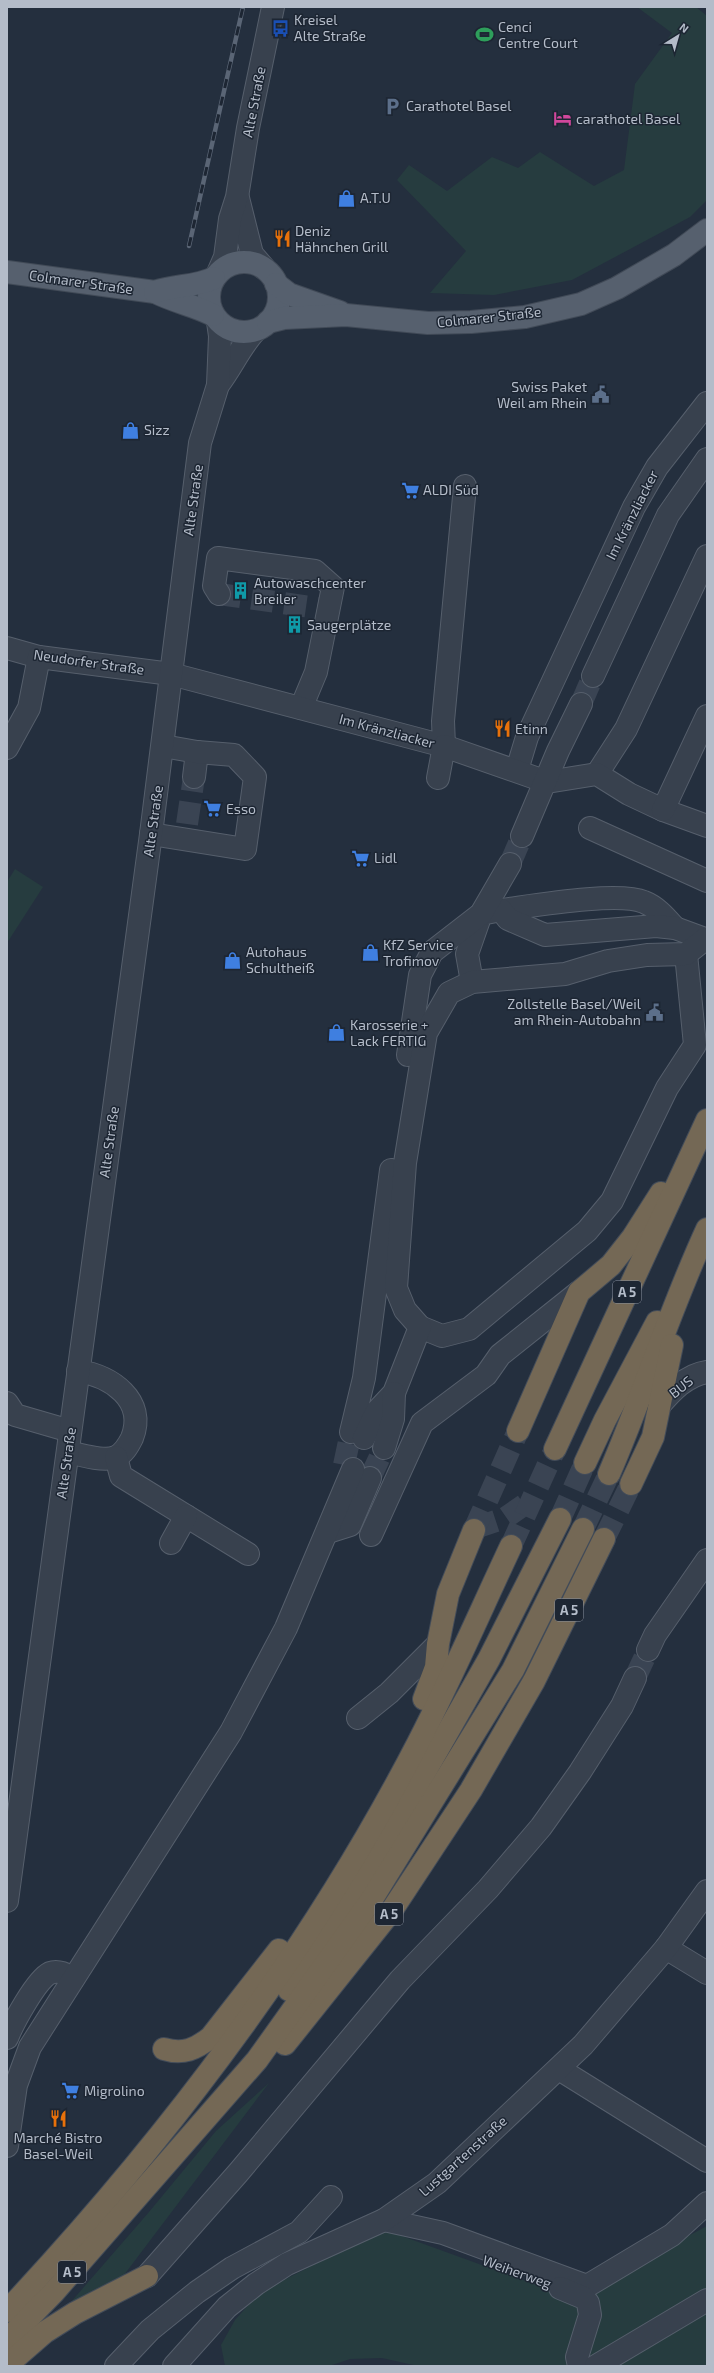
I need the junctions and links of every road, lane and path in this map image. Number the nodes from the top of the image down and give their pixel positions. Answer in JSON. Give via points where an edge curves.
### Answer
{"nodes":[{"id":1,"x":272,"y":7,"type":"edge"},
{"id":2,"x":237,"y":197,"type":"junction"},
{"id":3,"x":707,"y":230,"type":"edge"},
{"id":4,"x":7,"y":272,"type":"edge"},
{"id":5,"x":216,"y":275,"type":"junction"},
{"id":6,"x":270,"y":276,"type":"junction"},
{"id":7,"x":155,"y":292,"type":"junction"},
{"id":8,"x":346,"y":315,"type":"junction"},
{"id":9,"x":216,"y":318,"type":"junction"},
{"id":10,"x":262,"y":326,"type":"junction"},
{"id":11,"x":218,"y":385,"type":"junction"},
{"id":12,"x":707,"y":403,"type":"edge"},
{"id":13,"x":707,"y":459,"type":"edge"},
{"id":14,"x":465,"y":486,"type":"dead end"},
{"id":15,"x":707,"y":556,"type":"edge"},
{"id":16,"x":219,"y":594,"type":"dead end"},
{"id":17,"x":7,"y":648,"type":"edge"},
{"id":18,"x":39,"y":657,"type":"junction"},
{"id":19,"x":171,"y":674,"type":"junction"},
{"id":20,"x":593,"y":676,"type":"tunnel mouth"},
{"id":21,"x":581,"y":704,"type":"tunnel mouth"},
{"id":22,"x":301,"y":708,"type":"junction"},
{"id":23,"x":707,"y":716,"type":"edge"},
{"id":24,"x":163,"y":746,"type":"junction"},
{"id":25,"x":444,"y":746,"type":"junction"},
{"id":26,"x":7,"y":748,"type":"edge"},
{"id":27,"x":197,"y":752,"type":"junction"},
{"id":28,"x":516,"y":770,"type":"junction"},
{"id":29,"x":597,"y":774,"type":"junction"},
{"id":30,"x":194,"y":777,"type":"tunnel mouth"},
{"id":31,"x":438,"y":778,"type":"dead end"},
{"id":32,"x":547,"y":782,"type":"junction"},
{"id":33,"x":663,"y":810,"type":"junction"},
{"id":34,"x":707,"y":826,"type":"edge"},
{"id":35,"x":590,"y":828,"type":"dead end"},
{"id":36,"x":151,"y":834,"type":"junction"},
{"id":37,"x":522,"y":836,"type":"tunnel mouth"},
{"id":38,"x":510,"y":864,"type":"tunnel mouth"},
{"id":39,"x":707,"y":881,"type":"edge"},
{"id":40,"x":491,"y":912,"type":"junction"},
{"id":41,"x":675,"y":928,"type":"junction"},
{"id":42,"x":686,"y":954,"type":"junction"},
{"id":43,"x":472,"y":982,"type":"junction"},
{"id":44,"x":703,"y":1128,"type":"edge"},
{"id":45,"x":707,"y":1229,"type":"edge"},
{"id":46,"x":689,"y":1267,"type":"junction"},
{"id":47,"x":579,"y":1292,"type":"junction"},
{"id":48,"x":420,"y":1327,"type":"junction"},
{"id":49,"x":78,"y":1371,"type":"junction"},
{"id":50,"x":707,"y":1372,"type":"edge"},
{"id":51,"x":394,"y":1394,"type":"junction"},
{"id":52,"x":7,"y":1403,"type":"edge"},
{"id":53,"x":658,"y":1407,"type":"junction"},
{"id":54,"x":518,"y":1432,"type":"tunnel mouth"},
{"id":55,"x":69,"y":1442,"type":"junction"},
{"id":56,"x":384,"y":1448,"type":"tunnel mouth"},
{"id":57,"x":555,"y":1449,"type":"tunnel mouth"},
{"id":58,"x":116,"y":1457,"type":"junction"},
{"id":59,"x":585,"y":1463,"type":"tunnel mouth"},
{"id":60,"x":609,"y":1474,"type":"tunnel mouth"},
{"id":61,"x":631,"y":1484,"type":"tunnel mouth"},
{"id":62,"x":186,"y":1516,"type":"junction"},
{"id":63,"x":560,"y":1519,"type":"tunnel mouth"},
{"id":64,"x":474,"y":1530,"type":"tunnel mouth"},
{"id":65,"x":583,"y":1530,"type":"tunnel mouth"},
{"id":66,"x":328,"y":1532,"type":"junction"},
{"id":67,"x":371,"y":1535,"type":"dead end"},
{"id":68,"x":604,"y":1539,"type":"tunnel mouth"},
{"id":69,"x":171,"y":1543,"type":"dead end"},
{"id":70,"x":511,"y":1546,"type":"tunnel mouth"},
{"id":71,"x":248,"y":1554,"type":"dead end"},
{"id":72,"x":707,"y":1560,"type":"edge"},
{"id":73,"x":438,"y":1644,"type":"junction"},
{"id":74,"x":648,"y":1650,"type":"tunnel mouth"},
{"id":75,"x":635,"y":1678,"type":"tunnel mouth"},
{"id":76,"x":358,"y":1718,"type":"dead end"},
{"id":77,"x":419,"y":1742,"type":"junction"},
{"id":78,"x":707,"y":1891,"type":"edge"},
{"id":79,"x":7,"y":1901,"type":"edge"},
{"id":80,"x":318,"y":1915,"type":"junction"},
{"id":81,"x":666,"y":1948,"type":"junction"},
{"id":82,"x":707,"y":1973,"type":"edge"},
{"id":83,"x":73,"y":1979,"type":"junction"},
{"id":84,"x":7,"y":2038,"type":"edge"},
{"id":85,"x":164,"y":2049,"type":"dead end"},
{"id":86,"x":559,"y":2069,"type":"junction"},
{"id":87,"x":207,"y":2117,"type":"junction"},
{"id":88,"x":7,"y":2146,"type":"edge"},
{"id":89,"x":707,"y":2161,"type":"edge"},
{"id":90,"x":331,"y":2196,"type":"dead end"},
{"id":91,"x":707,"y":2203,"type":"edge"},
{"id":92,"x":384,"y":2220,"type":"junction"},
{"id":93,"x":147,"y":2276,"type":"joint"},
{"id":94,"x":707,"y":2300,"type":"edge"},
{"id":95,"x":7,"y":2311,"type":"edge"},
{"id":96,"x":7,"y":2340,"type":"edge"},
{"id":97,"x":7,"y":2365,"type":"edge"},
{"id":98,"x":116,"y":2366,"type":"edge"},
{"id":99,"x":174,"y":2366,"type":"edge"},
{"id":100,"x":579,"y":2366,"type":"edge"},
{"id":101,"x":596,"y":2366,"type":"edge"}],
"edges":[{"from":1,"to":2,"type":"street","name":"Alte Straße"},
{"from":2,"to":5,"type":"street","name":"Alte Straße","via":[[230,219],[225,257]]},
{"from":2,"to":6,"type":"street","name":"Alte Straße","via":[[252,254]]},
{"from":3,"to":8,"type":"main road","name":"Colmarer Straße","via":[[648,271],[617,288],[574,305],[525,316],[428,324]]},
{"from":4,"to":7,"type":"main road","name":"Colmarer Straße"},
{"from":5,"to":6,"type":"main road","via":[[235,263],[245,262]]},
{"from":5,"to":7,"type":"main road","name":"Colmarer Straße","via":[[201,284],[171,286]]},
{"from":5,"to":9,"type":"main road","via":[[208,296]]},
{"from":6,"to":8,"type":"main road","name":"Colmarer Straße","via":[[289,294]]},
{"from":6,"to":10,"type":"main road","via":[[278,304]]},
{"from":7,"to":9,"type":"main road","name":"Colmarer Straße","via":[[171,300],[201,308]]},
{"from":8,"to":10,"type":"main road","name":"Colmarer Straße","via":[[284,318]]},
{"from":9,"to":10,"type":"main road","via":[[235,331]]},
{"from":9,"to":11,"type":"street","name":"Alte Straße","via":[[220,336]]},
{"from":10,"to":11,"type":"street","name":"Alte Straße","via":[[244,343],[230,370]]},
{"from":11,"to":19,"type":"street","name":"Alte Straße","via":[[200,444]]},
{"from":12,"to":28,"type":"street","name":"Im Kränzliacker","via":[[657,467],[634,507],[527,737]]},
{"from":13,"to":20,"type":"street","via":[[668,515]]},
{"from":14,"to":25,"type":"street","name":"Im Kränzliacker","via":[[443,721]]},
{"from":15,"to":29,"type":"street","via":[[626,729]]},
{"from":16,"to":22,"type":"street","via":[[214,586],[218,558],[315,571],[333,587],[323,610],[316,672]]},
{"from":17,"to":18,"type":"street","name":"Neudorfer Straße"},
{"from":18,"to":19,"type":"street","name":"Neudorfer Straße"},
{"from":18,"to":26,"type":"street","via":[[29,708]]},
{"from":19,"to":22,"type":"street","name":"Im Kränzliacker"},
{"from":19,"to":24,"type":"street","name":"Alte Straße"},
{"from":21,"to":32,"type":"street","via":[[558,751]]},
{"from":22,"to":25,"type":"street","name":"Im Kränzliacker"},
{"from":23,"to":33,"type":"street"},
{"from":24,"to":27,"type":"street"},
{"from":24,"to":36,"type":"street","name":"Alte Straße"},
{"from":25,"to":28,"type":"street"},
{"from":25,"to":31,"type":"street"},
{"from":27,"to":30,"type":"street"},
{"from":27,"to":36,"type":"street","via":[[234,755],[256,777],[245,849],[186,832]]},
{"from":28,"to":32,"type":"street"},
{"from":29,"to":32,"type":"street"},
{"from":29,"to":33,"type":"street","via":[[629,794]]},
{"from":32,"to":37,"type":"street"},
{"from":33,"to":34,"type":"street"},
{"from":35,"to":39,"type":"street"},
{"from":36,"to":49,"type":"street","name":"Alte Straße"},
{"from":38,"to":40,"type":"street"},
{"from":40,"to":41,"type":"street","via":[[545,935],[656,926]]},
{"from":40,"to":41,"type":"street","via":[[628,897],[645,902],[658,910]]},
{"from":40,"to":43,"type":"street","via":[[467,954]]},
{"from":40,"to":51,"type":"street","via":[[432,952],[420,975],[374,1292],[358,1435]]},
{"from":41,"to":42,"type":"street","via":[[705,939]]},
{"from":42,"to":43,"type":"street","via":[[608,960],[565,974]]},
{"from":42,"to":48,"type":"street","via":[[694,1045],[667,1088],[612,1201],[587,1231],[470,1329],[442,1336]]},
{"from":43,"to":48,"type":"street","via":[[449,993],[426,1033],[405,1163],[396,1288],[405,1310]]},
{"from":44,"to":47,"type":"highway","via":[[633,1237],[611,1265]]},
{"from":44,"to":57,"type":"highway","number":"A 5"},
{"from":45,"to":46,"type":"highway"},
{"from":46,"to":53,"type":"highway"},
{"from":46,"to":59,"type":"highway","via":[[654,1327]]},
{"from":46,"to":60,"type":"highway","via":[[629,1428]]},
{"from":47,"to":54,"type":"highway"},
{"from":47,"to":67,"type":"street","via":[[500,1355],[486,1375],[422,1422]]},
{"from":48,"to":51,"type":"street"},
{"from":49,"to":55,"type":"street","name":"Alte Straße"},
{"from":49,"to":58,"type":"street","via":[[96,1374],[120,1388],[134,1409],[137,1421],[133,1434],[127,1448]]},
{"from":50,"to":53,"type":"street","name":"BUS","via":[[688,1379],[672,1391]]},
{"from":51,"to":56,"type":"street","via":[[393,1419]]},
{"from":52,"to":55,"type":"street","via":[[16,1415]]},
{"from":53,"to":61,"type":"highway","via":[[652,1437]]},
{"from":55,"to":58,"type":"street","via":[[87,1456]]},
{"from":55,"to":79,"type":"street","name":"Alte Straße"},
{"from":58,"to":62,"type":"street","via":[[121,1476]]},
{"from":62,"to":69,"type":"street"},
{"from":62,"to":71,"type":"street"},
{"from":63,"to":87,"type":"highway","number":"A 5","via":[[489,1658],[354,1895],[246,2053]]},
{"from":64,"to":73,"type":"highway","via":[[448,1594]]},
{"from":65,"to":87,"type":"highway","number":"A 5","via":[[513,1670],[372,1899],[257,2060]]},
{"from":66,"to":66,"type":"street","via":[[356,1471],[350,1525]]},
{"from":66,"to":83,"type":"street","via":[[286,1628],[231,1732]]},
{"from":68,"to":87,"type":"highway","number":"A 5","via":[[534,1681],[471,1790],[392,1910],[265,2069]]},
{"from":70,"to":77,"type":"highway","number":"A 5"},
{"from":72,"to":74,"type":"street"},
{"from":73,"to":76,"type":"street","via":[[389,1693]]},
{"from":73,"to":77,"type":"highway","via":[[436,1667],[422,1703]]},
{"from":75,"to":93,"type":"street","via":[[622,1706],[541,1827],[488,1889],[395,1986],[257,2151]]},
{"from":77,"to":80,"type":"highway","number":"A 5"},
{"from":78,"to":81,"type":"street","name":"Lustgartenstraße"},
{"from":80,"to":85,"type":"highway","via":[[286,1942],[210,2037],[186,2052]]},
{"from":80,"to":95,"type":"highway","number":"A 5","via":[[207,2077],[119,2187]]},
{"from":81,"to":82,"type":"street"},
{"from":81,"to":86,"type":"street","name":"Lustgartenstraße","via":[[607,2018]]},
{"from":83,"to":84,"type":"street","via":[[61,1973],[47,1975],[16,2018]]},
{"from":83,"to":88,"type":"street","via":[[41,2026],[24,2059],[16,2085]]},
{"from":86,"to":89,"type":"street"},
{"from":86,"to":92,"type":"street","name":"Lustgartenstraße","via":[[437,2183]]},
{"from":87,"to":96,"type":"highway","number":"A 5","via":[[54,2292]]},
{"from":90,"to":98,"type":"street","via":[[299,2232],[232,2268],[197,2292],[150,2330]]},
{"from":91,"to":92,"type":"street","via":[[672,2235],[587,2286],[444,2233]]},
{"from":92,"to":99,"type":"street","name":"Lustgartenstraße","via":[[287,2264],[256,2284],[227,2307]]},
{"from":92,"to":100,"type":"street","name":"Weiherweg","via":[[417,2237],[584,2298],[588,2303],[590,2315],[578,2357]]},
{"from":93,"to":97,"type":"highway","via":[[63,2321]]},
{"from":94,"to":101,"type":"street"}]}
